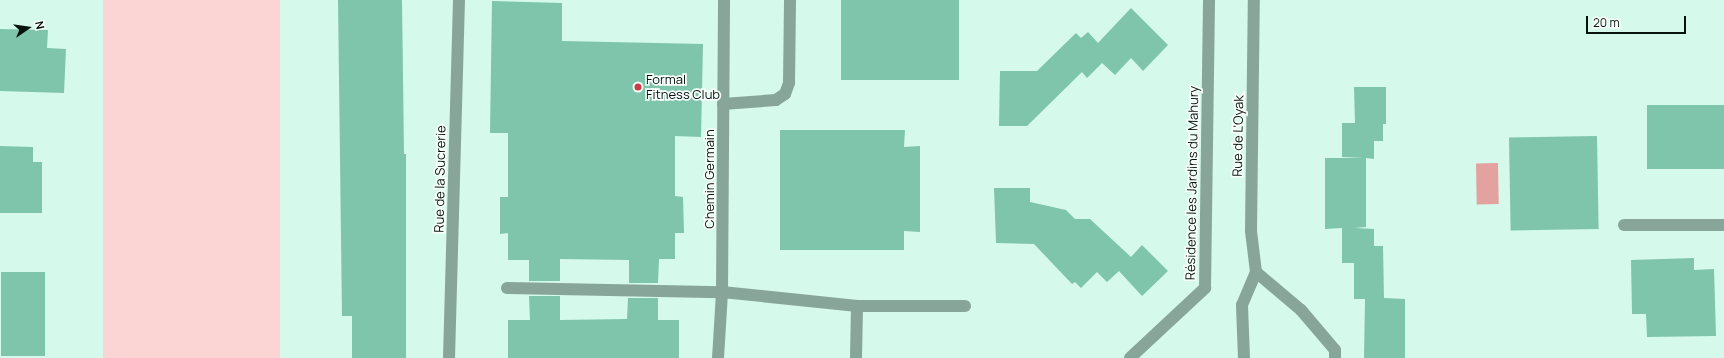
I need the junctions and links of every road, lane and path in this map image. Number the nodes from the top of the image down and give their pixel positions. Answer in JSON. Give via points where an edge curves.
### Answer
{"nodes":[{"id":1,"x":459,"y":0,"type":"edge"},
{"id":2,"x":724,"y":0,"type":"edge"},
{"id":3,"x":790,"y":0,"type":"edge"},
{"id":4,"x":1209,"y":0,"type":"edge"},
{"id":5,"x":1254,"y":0,"type":"edge"},
{"id":6,"x":723,"y":104,"type":"junction"},
{"id":7,"x":1624,"y":225,"type":"dead end"},
{"id":8,"x":1724,"y":226,"type":"edge"},
{"id":9,"x":1256,"y":272,"type":"junction"},
{"id":10,"x":507,"y":288,"type":"dead end"},
{"id":11,"x":722,"y":292,"type":"junction"},
{"id":12,"x":857,"y":306,"type":"junction"},
{"id":13,"x":965,"y":306,"type":"dead end"},
{"id":14,"x":449,"y":358,"type":"edge"},
{"id":15,"x":718,"y":358,"type":"edge"},
{"id":16,"x":856,"y":358,"type":"edge"},
{"id":17,"x":1130,"y":358,"type":"edge"},
{"id":18,"x":1244,"y":358,"type":"edge"},
{"id":19,"x":1335,"y":358,"type":"edge"}],
"edges":[{"from":1,"to":14,"type":"street","name":"Rue de la Sucrerie"},
{"from":2,"to":6,"type":"street","name":"Chemin Germain"},
{"from":3,"to":6,"type":"street","via":[[789,83],[785,94],[776,100]]},
{"from":4,"to":17,"type":"street","name":"Résidence les Jardins du Mahury","via":[[1204,288]]},
{"from":5,"to":9,"type":"street","name":"Rue de L'Oyak","via":[[1252,231]]},
{"from":6,"to":11,"type":"street","name":"Chemin Germain"},
{"from":7,"to":8,"type":"street"},
{"from":9,"to":18,"type":"street","name":"Rue de L'Oyak","via":[[1242,305]]},
{"from":9,"to":19,"type":"street","via":[[1301,310],[1335,350]]},
{"from":10,"to":11,"type":"street"},
{"from":11,"to":12,"type":"street"},
{"from":11,"to":15,"type":"street","name":"Chemin Germain"},
{"from":12,"to":13,"type":"street"},
{"from":12,"to":16,"type":"street"}]}
